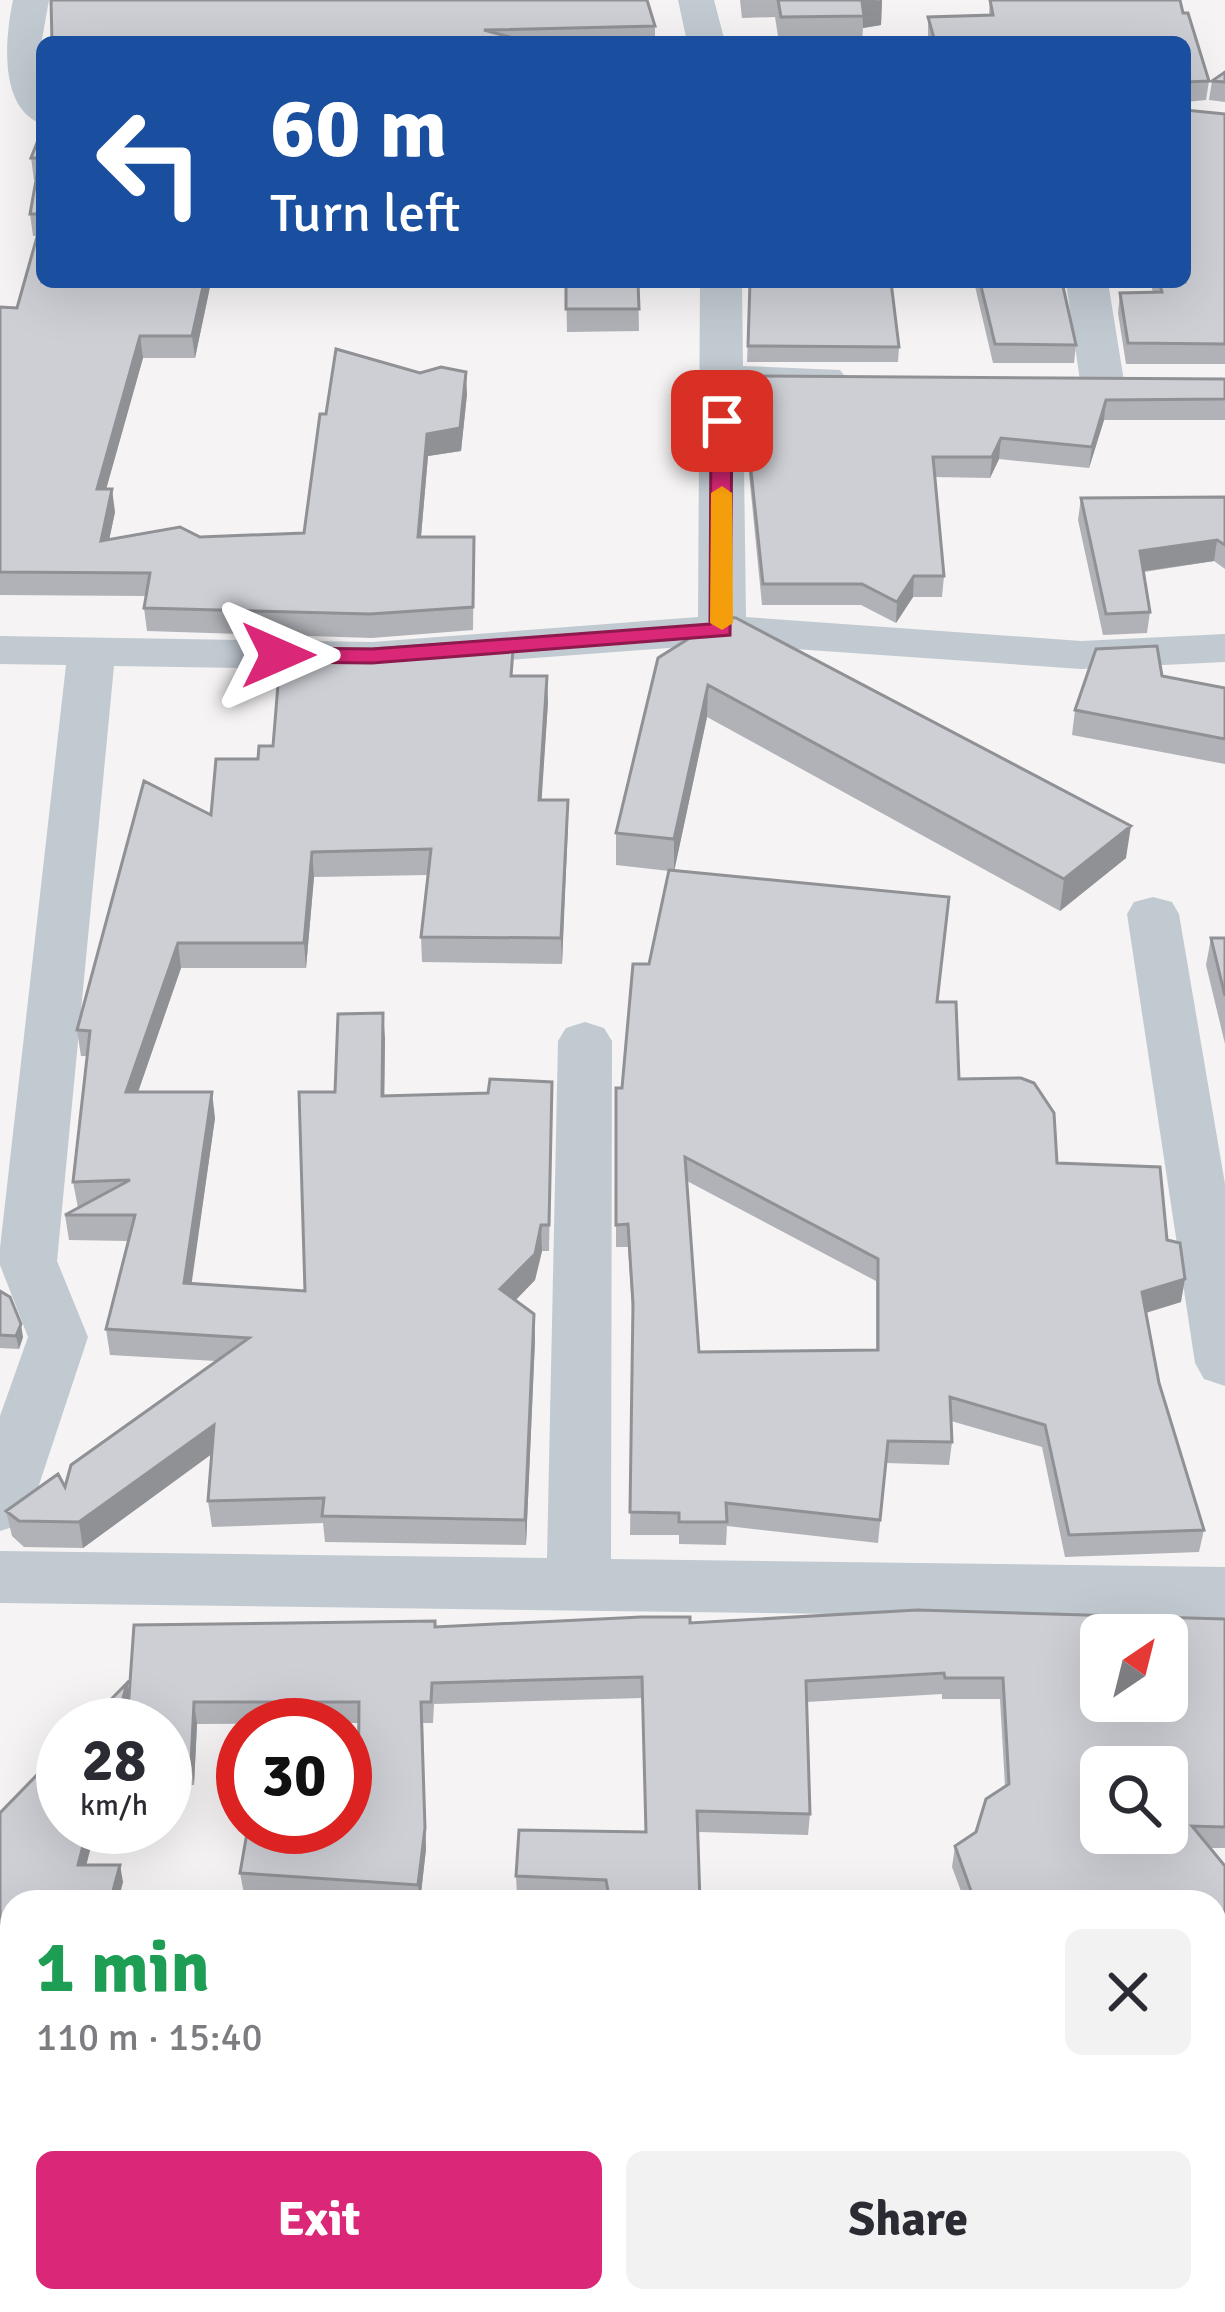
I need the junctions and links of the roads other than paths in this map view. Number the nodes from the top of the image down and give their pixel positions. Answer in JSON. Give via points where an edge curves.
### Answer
{"nodes":[{"id":1,"x":31,"y":0,"type":"edge"},
{"id":2,"x":696,"y":0,"type":"edge"},
{"id":3,"x":705,"y":36,"type":"edge"},
{"id":4,"x":36,"y":108,"type":"edge"},
{"id":5,"x":722,"y":288,"type":"edge"},
{"id":6,"x":1089,"y":288,"type":"edge"},
{"id":7,"x":722,"y":379,"type":"junction"},
{"id":8,"x":864,"y":380,"type":"edge"},
{"id":9,"x":1055,"y":381,"type":"edge"},
{"id":10,"x":722,"y":630,"type":"junction"},
{"id":11,"x":1225,"y":648,"type":"edge"},
{"id":12,"x":0,"y":650,"type":"edge"},
{"id":13,"x":91,"y":654,"type":"junction"},
{"id":14,"x":1153,"y":914,"type":"dead end"},
{"id":15,"x":585,"y":1041,"type":"dead end"},
{"id":16,"x":1225,"y":1363,"type":"edge"},
{"id":17,"x":0,"y":1506,"type":"edge"},
{"id":18,"x":0,"y":1576,"type":"edge"},
{"id":19,"x":579,"y":1586,"type":"junction"},
{"id":20,"x":1225,"y":1593,"type":"edge"}],
"edges":[{"from":1,"to":4,"type":"street","via":[[18,85]]},
{"from":2,"to":3,"type":"street"},
{"from":5,"to":7,"type":"street"},
{"from":6,"to":9,"type":"street","via":[[1123,381]]},
{"from":7,"to":8,"type":"street"},
{"from":7,"to":10,"type":"street"},
{"from":10,"to":11,"type":"street","via":[[1082,655]]},
{"from":10,"to":13,"type":"street","via":[[372,656]]},
{"from":12,"to":13,"type":"street"},
{"from":13,"to":17,"type":"street","via":[[28,1261],[58,1337]]},
{"from":14,"to":16,"type":"street"},
{"from":15,"to":19,"type":"street"},
{"from":18,"to":19,"type":"street"},
{"from":19,"to":20,"type":"street"}]}
